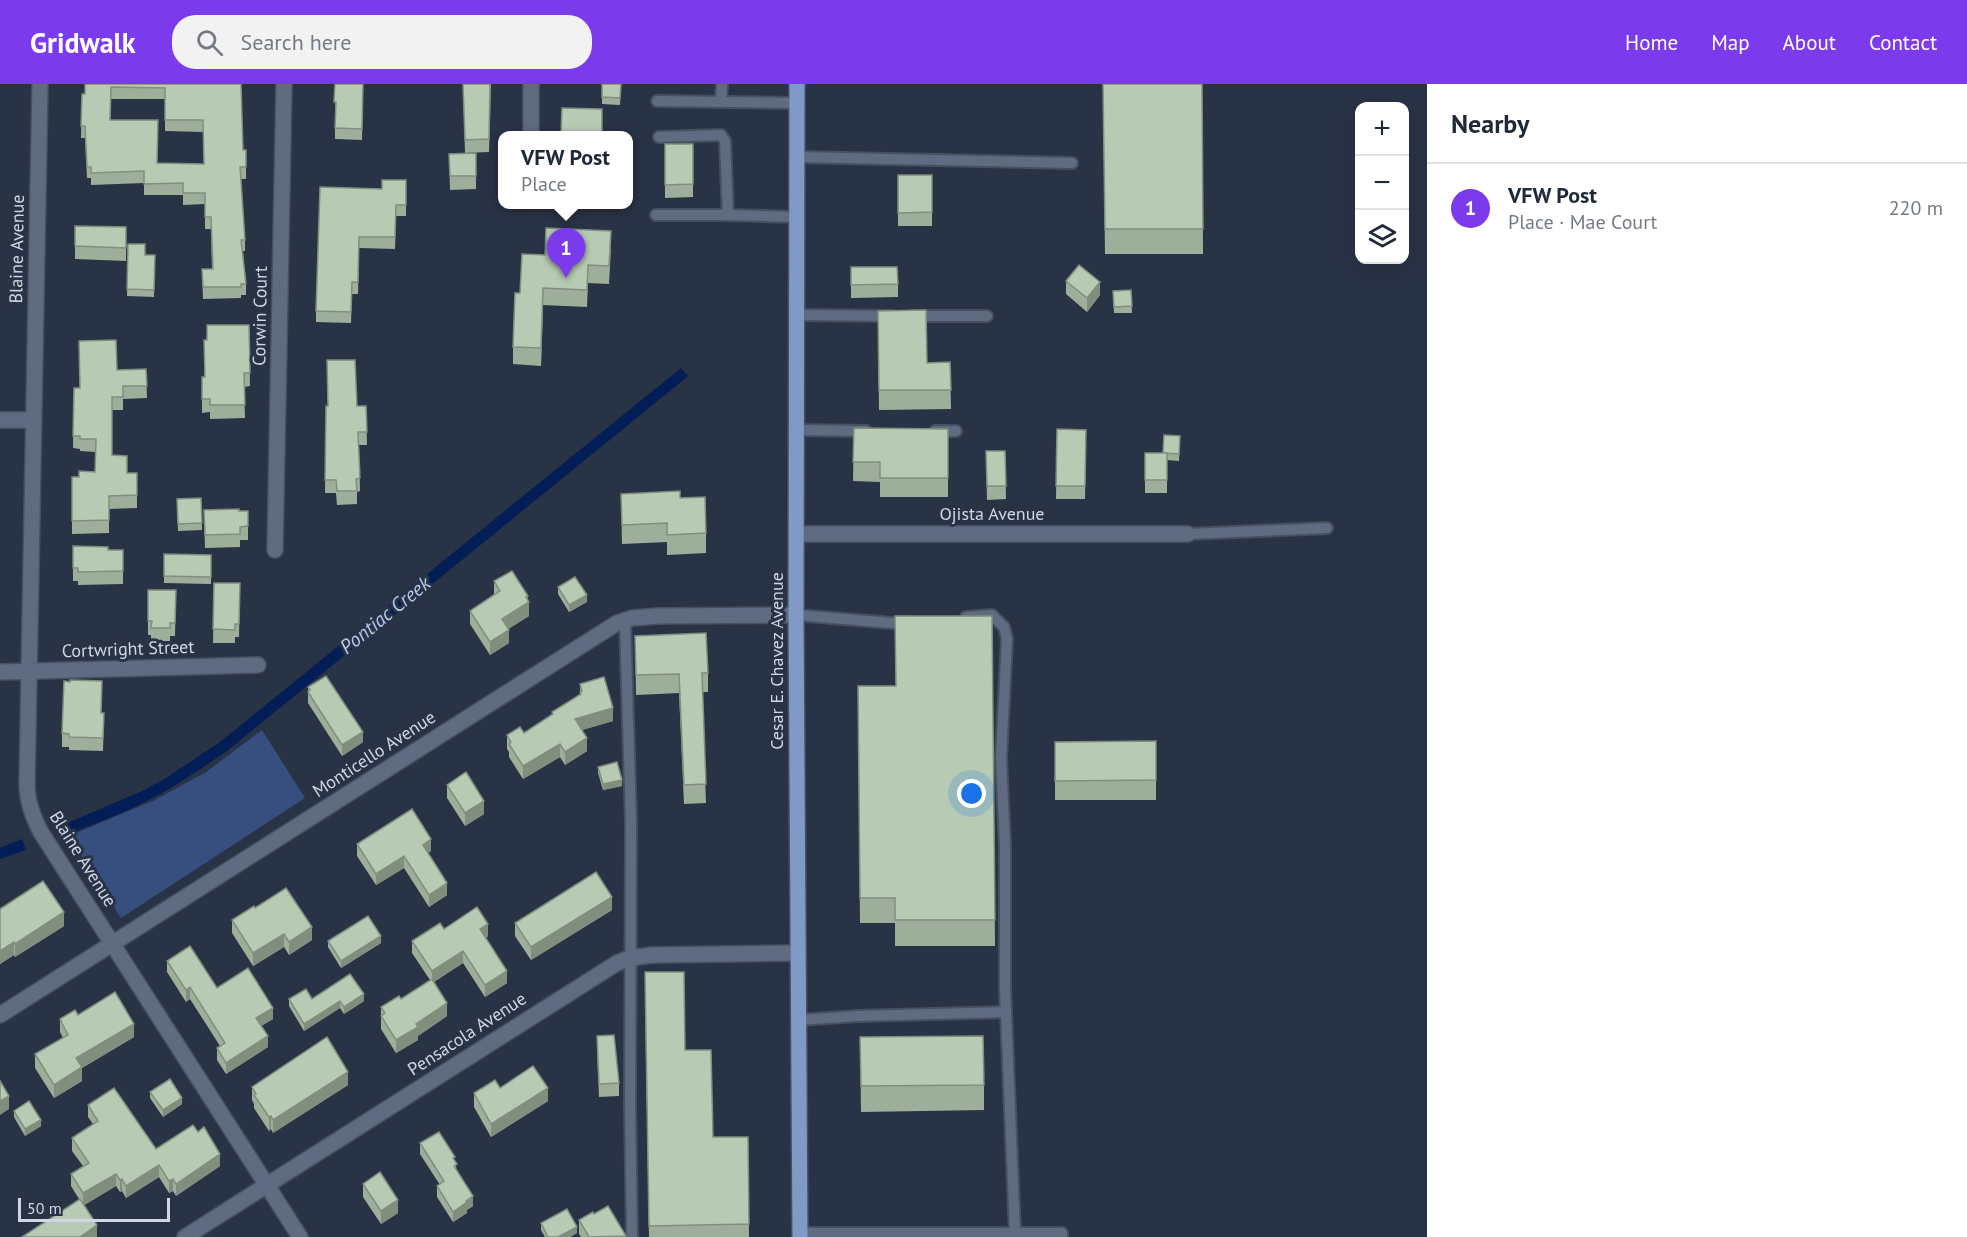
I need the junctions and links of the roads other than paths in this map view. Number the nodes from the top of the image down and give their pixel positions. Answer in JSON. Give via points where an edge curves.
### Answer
{"nodes":[{"id":1,"x":39,"y":84,"type":"edge"},
{"id":2,"x":284,"y":84,"type":"edge"},
{"id":3,"x":531,"y":84,"type":"edge"},
{"id":4,"x":722,"y":84,"type":"edge"},
{"id":5,"x":797,"y":84,"type":"edge"},
{"id":6,"x":657,"y":100,"type":"dead end"},
{"id":7,"x":721,"y":101,"type":"junction"},
{"id":8,"x":798,"y":103,"type":"junction"},
{"id":9,"x":531,"y":131,"type":"edge"},
{"id":10,"x":659,"y":137,"type":"dead end"},
{"id":11,"x":797,"y":157,"type":"junction"},
{"id":12,"x":1072,"y":163,"type":"dead end"},
{"id":13,"x":656,"y":215,"type":"dead end"},
{"id":14,"x":728,"y":215,"type":"junction"},
{"id":15,"x":797,"y":217,"type":"junction"},
{"id":16,"x":798,"y":315,"type":"junction"},
{"id":17,"x":987,"y":316,"type":"dead end"},
{"id":18,"x":0,"y":420,"type":"edge"},
{"id":19,"x":33,"y":420,"type":"junction"},
{"id":20,"x":798,"y":430,"type":"junction"},
{"id":21,"x":877,"y":431,"type":"edge"},
{"id":22,"x":922,"y":431,"type":"edge"},
{"id":23,"x":956,"y":431,"type":"dead end"},
{"id":24,"x":1327,"y":528,"type":"dead end"},
{"id":25,"x":796,"y":534,"type":"junction"},
{"id":26,"x":1188,"y":534,"type":"joint"},
{"id":27,"x":275,"y":550,"type":"dead end"},
{"id":28,"x":796,"y":615,"type":"junction"},
{"id":29,"x":958,"y":618,"type":"edge"},
{"id":30,"x":625,"y":620,"type":"junction"},
{"id":31,"x":925,"y":620,"type":"edge"},
{"id":32,"x":258,"y":665,"type":"dead end"},
{"id":33,"x":0,"y":672,"type":"edge"},
{"id":34,"x":28,"y":672,"type":"junction"},
{"id":35,"x":113,"y":944,"type":"junction"},
{"id":36,"x":798,"y":953,"type":"junction"},
{"id":37,"x":630,"y":958,"type":"junction"},
{"id":38,"x":1006,"y":1012,"type":"junction"},
{"id":39,"x":0,"y":1015,"type":"edge"},
{"id":40,"x":798,"y":1020,"type":"junction"},
{"id":41,"x":267,"y":1185,"type":"junction"},
{"id":42,"x":1016,"y":1234,"type":"junction"},
{"id":43,"x":800,"y":1235,"type":"edge"},
{"id":44,"x":185,"y":1237,"type":"edge"},
{"id":45,"x":300,"y":1237,"type":"edge"},
{"id":46,"x":632,"y":1237,"type":"edge"},
{"id":47,"x":1062,"y":1237,"type":"edge"}],
"edges":[{"from":1,"to":19,"type":"street","name":"Blaine Avenue"},
{"from":2,"to":27,"type":"street","name":"Corwin Court"},
{"from":3,"to":9,"type":"street"},
{"from":4,"to":7,"type":"lane"},
{"from":5,"to":8,"type":"main road","name":"Cesar E. Chavez Avenue"},
{"from":6,"to":7,"type":"lane"},
{"from":7,"to":8,"type":"lane"},
{"from":8,"to":11,"type":"main road","name":"Cesar E. Chavez Avenue"},
{"from":10,"to":14,"type":"lane","via":[[721,135],[725,141]]},
{"from":11,"to":12,"type":"lane"},
{"from":11,"to":15,"type":"main road","name":"Cesar E. Chavez Avenue"},
{"from":13,"to":14,"type":"lane"},
{"from":14,"to":15,"type":"lane"},
{"from":15,"to":16,"type":"main road","name":"Cesar E. Chavez Avenue"},
{"from":16,"to":17,"type":"lane"},
{"from":16,"to":20,"type":"main road","name":"Cesar E. Chavez Avenue"},
{"from":18,"to":19,"type":"street"},
{"from":19,"to":34,"type":"street","name":"Blaine Avenue"},
{"from":20,"to":21,"type":"lane"},
{"from":20,"to":25,"type":"main road","name":"Cesar E. Chavez Avenue"},
{"from":22,"to":23,"type":"lane"},
{"from":24,"to":26,"type":"lane"},
{"from":25,"to":26,"type":"street","name":"Ojista Avenue"},
{"from":25,"to":28,"type":"main road","name":"Cesar E. Chavez Avenue"},
{"from":28,"to":30,"type":"street","name":"Monticello Avenue","via":[[658,616]]},
{"from":28,"to":31,"type":"lane","via":[[892,623]]},
{"from":28,"to":36,"type":"main road","name":"Cesar E. Chavez Avenue"},
{"from":29,"to":38,"type":"lane","via":[[992,615],[1004,627],[1007,639],[1001,758]]},
{"from":30,"to":35,"type":"street","name":"Monticello Avenue"},
{"from":30,"to":37,"type":"lane","via":[[631,822]]},
{"from":32,"to":34,"type":"street","name":"Cortwright Street"},
{"from":33,"to":34,"type":"street","name":"Cortwright Street"},
{"from":34,"to":35,"type":"street","name":"Blaine Avenue","via":[[27,784],[31,813]]},
{"from":35,"to":39,"type":"street","name":"Monticello Avenue"},
{"from":35,"to":41,"type":"street","name":"Blaine Avenue"},
{"from":36,"to":37,"type":"street","name":"Pensacola Avenue"},
{"from":36,"to":40,"type":"main road","name":"Cesar E. Chavez Avenue"},
{"from":37,"to":41,"type":"street","name":"Pensacola Avenue","via":[[604,970]]},
{"from":37,"to":46,"type":"lane"},
{"from":38,"to":40,"type":"lane"},
{"from":38,"to":42,"type":"lane"},
{"from":40,"to":43,"type":"main road","name":"Cesar E. Chavez Avenue"},
{"from":41,"to":44,"type":"street","name":"Pensacola Avenue"},
{"from":41,"to":45,"type":"street","name":"Blaine Avenue"},
{"from":42,"to":43,"type":"lane"},
{"from":42,"to":47,"type":"lane","via":[[1062,1233]]}]}
